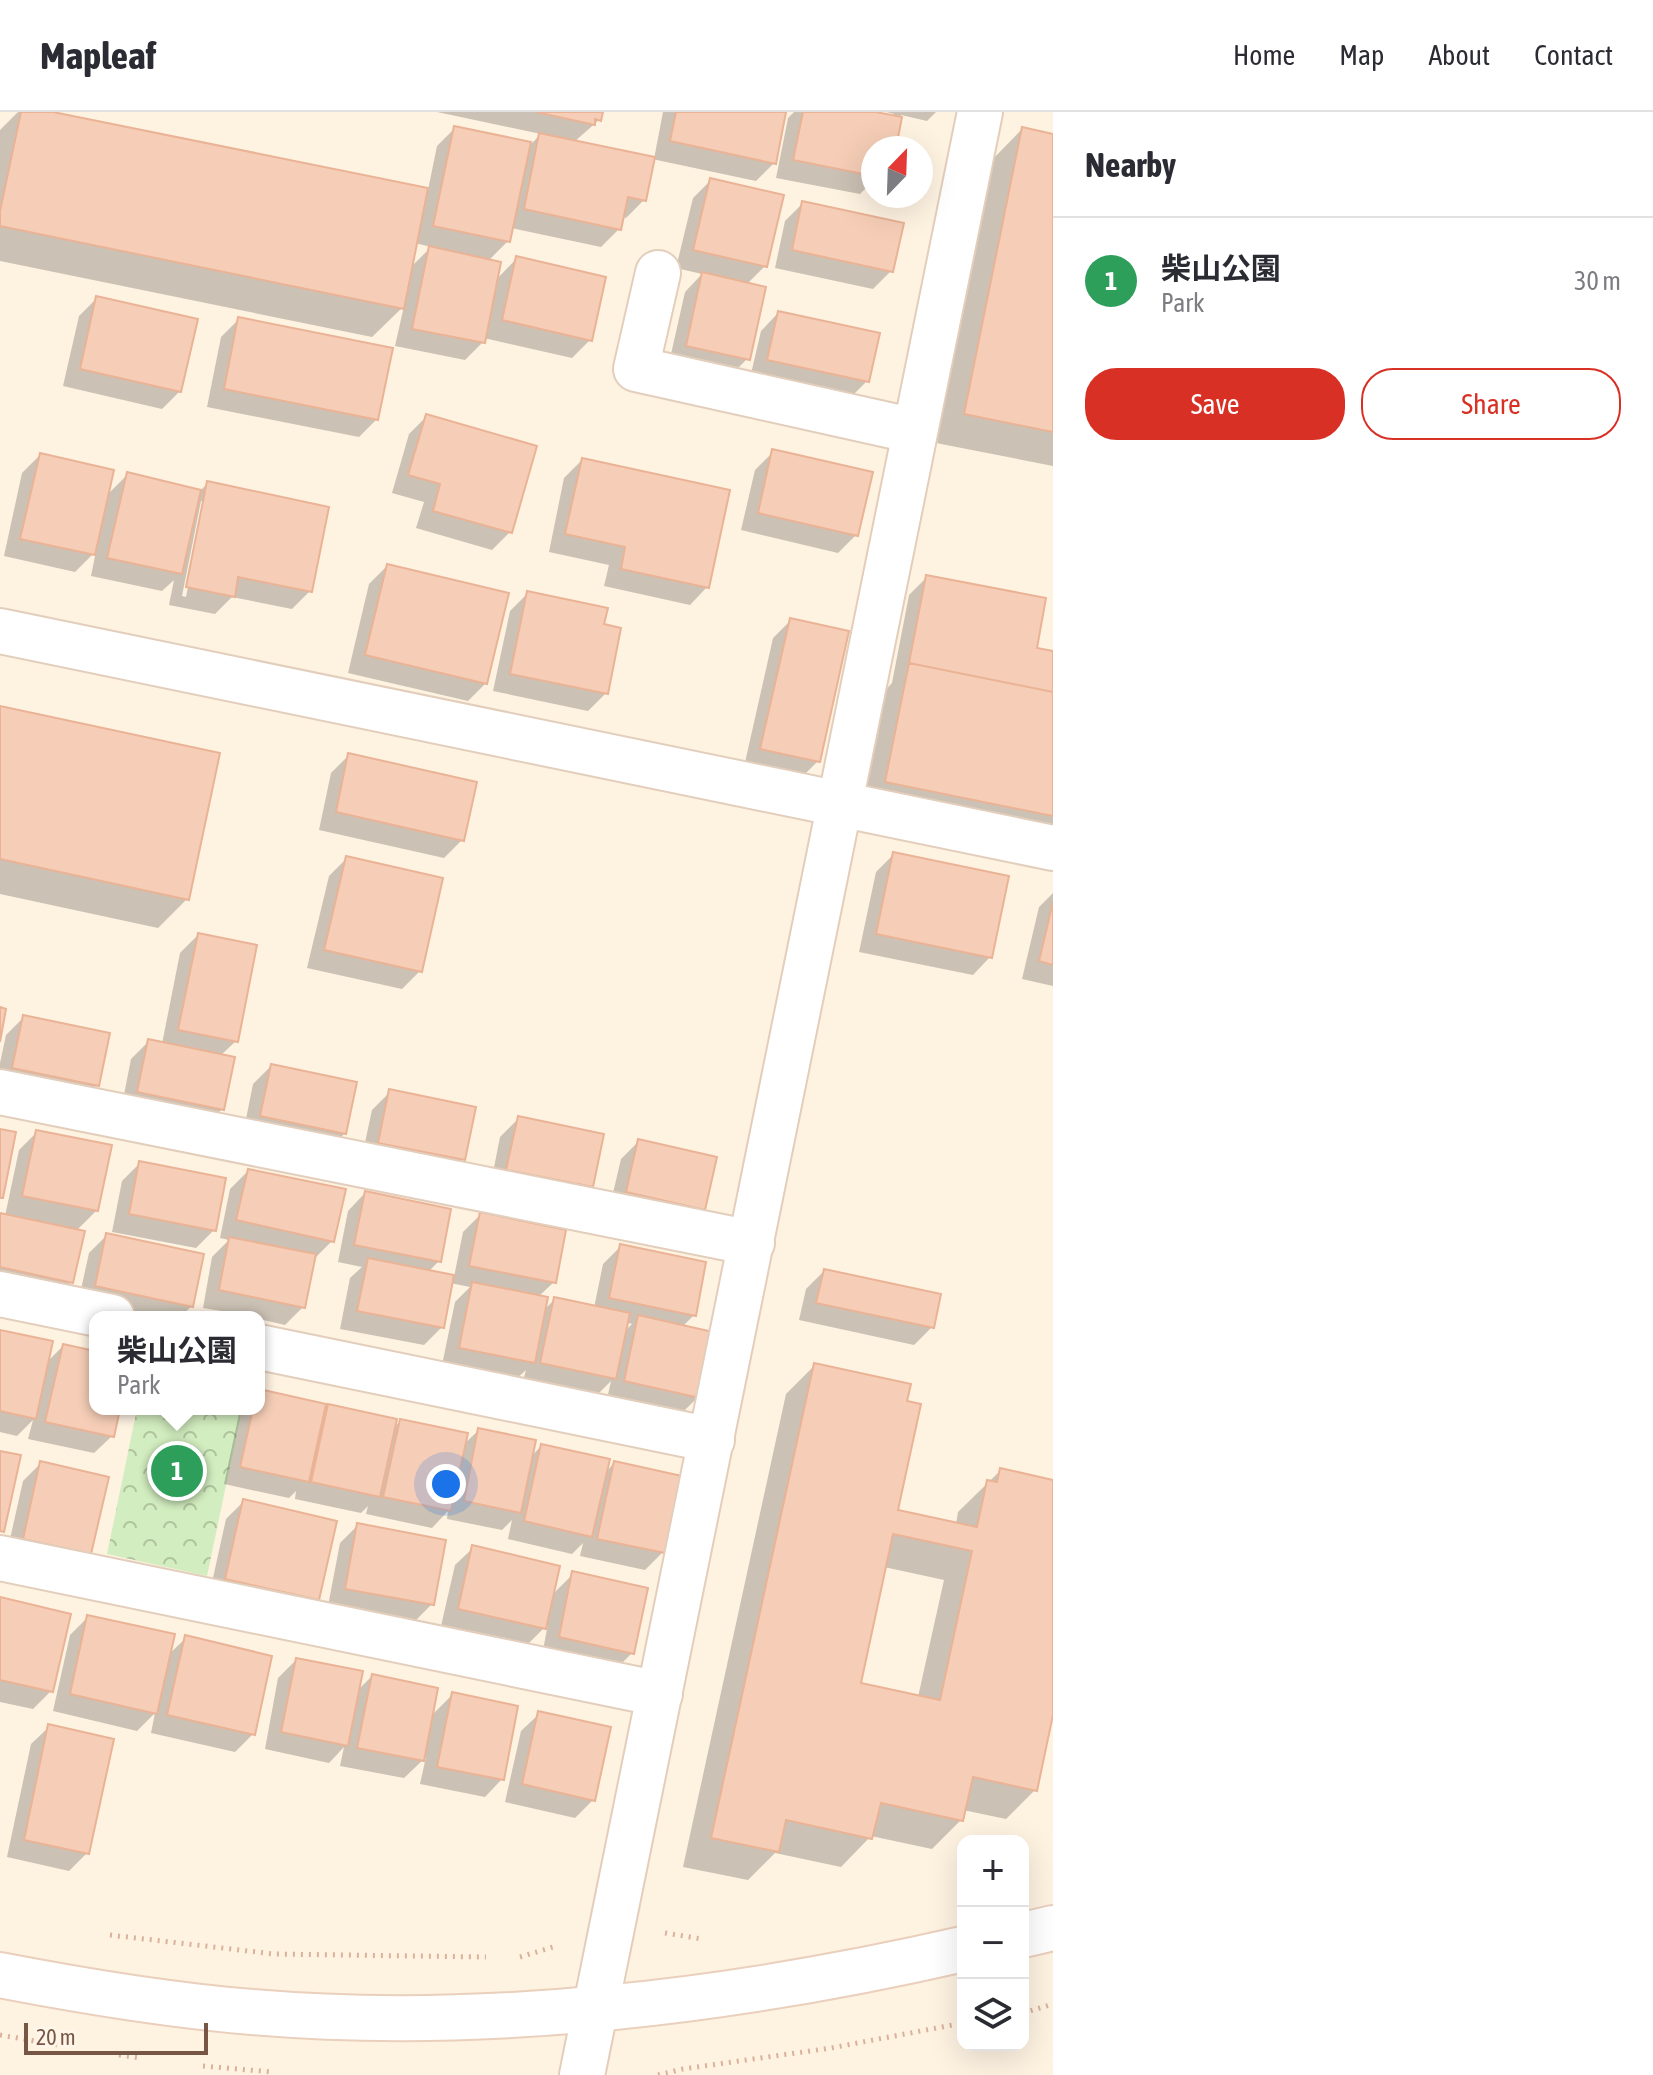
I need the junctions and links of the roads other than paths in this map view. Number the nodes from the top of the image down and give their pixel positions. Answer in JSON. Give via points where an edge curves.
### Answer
{"nodes":[{"id":1,"x":980,"y":112,"type":"edge"},
{"id":2,"x":658,"y":273,"type":"dead end"},
{"id":3,"x":915,"y":431,"type":"junction"},
{"id":4,"x":0,"y":631,"type":"edge"},
{"id":5,"x":840,"y":804,"type":"junction"},
{"id":6,"x":1053,"y":848,"type":"edge"},
{"id":7,"x":0,"y":1092,"type":"edge"},
{"id":8,"x":752,"y":1243,"type":"junction"},
{"id":9,"x":0,"y":1294,"type":"edge"},
{"id":10,"x":89,"y":1312,"type":"edge"},
{"id":11,"x":265,"y":1348,"type":"edge"},
{"id":12,"x":712,"y":1440,"type":"junction"},
{"id":13,"x":0,"y":1558,"type":"edge"},
{"id":14,"x":660,"y":1694,"type":"junction"},
{"id":15,"x":1053,"y":1928,"type":"edge"},
{"id":16,"x":1029,"y":1934,"type":"edge"},
{"id":17,"x":957,"y":1950,"type":"edge"},
{"id":18,"x":0,"y":1975,"type":"edge"},
{"id":19,"x":596,"y":2011,"type":"junction"},
{"id":20,"x":582,"y":2075,"type":"edge"}],
"edges":[{"from":1,"to":3,"type":"street"},
{"from":2,"to":3,"type":"street","via":[[636,369]]},
{"from":3,"to":5,"type":"street"},
{"from":4,"to":5,"type":"street"},
{"from":5,"to":6,"type":"street"},
{"from":5,"to":8,"type":"street"},
{"from":7,"to":8,"type":"street"},
{"from":8,"to":12,"type":"street"},
{"from":9,"to":10,"type":"street"},
{"from":11,"to":12,"type":"street"},
{"from":12,"to":14,"type":"street"},
{"from":13,"to":14,"type":"street"},
{"from":14,"to":19,"type":"street"},
{"from":15,"to":16,"type":"street"},
{"from":17,"to":19,"type":"street","via":[[877,1969]]},
{"from":18,"to":19,"type":"street","via":[[88,1992],[253,2012],[406,2018]]},
{"from":19,"to":20,"type":"street"}]}
